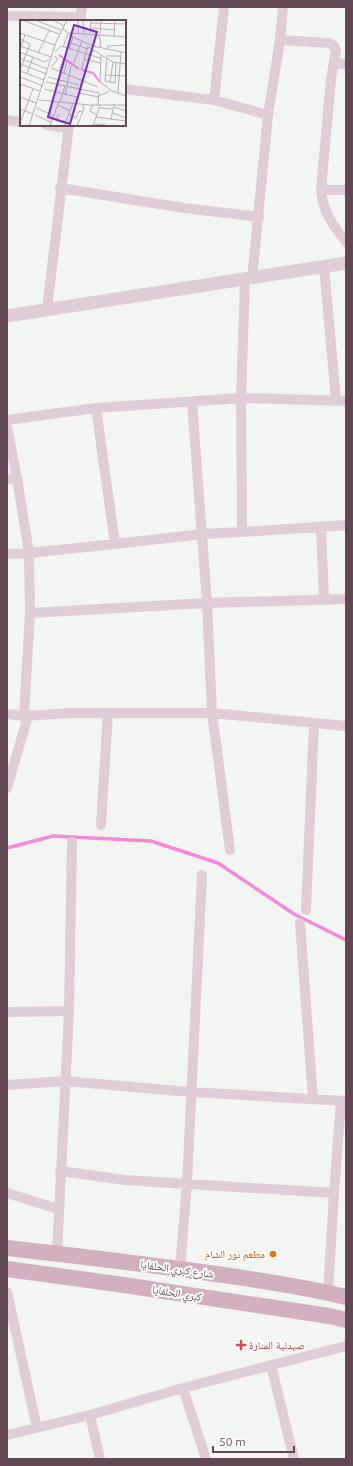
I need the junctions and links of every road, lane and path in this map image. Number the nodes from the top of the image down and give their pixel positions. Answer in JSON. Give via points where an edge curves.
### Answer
{"nodes":[{"id":1,"x":224,"y":7,"type":"edge"},
{"id":2,"x":282,"y":7,"type":"edge"},
{"id":3,"x":81,"y":15,"type":"edge"},
{"id":4,"x":7,"y":16,"type":"edge"},
{"id":5,"x":280,"y":40,"type":"junction"},
{"id":6,"x":334,"y":63,"type":"junction"},
{"id":7,"x":346,"y":64,"type":"edge"},
{"id":8,"x":126,"y":89,"type":"edge"},
{"id":9,"x":214,"y":100,"type":"junction"},
{"id":10,"x":268,"y":115,"type":"junction"},
{"id":11,"x":7,"y":120,"type":"edge"},
{"id":12,"x":20,"y":122,"type":"edge"},
{"id":13,"x":68,"y":126,"type":"edge"},
{"id":14,"x":60,"y":188,"type":"junction"},
{"id":15,"x":321,"y":190,"type":"junction"},
{"id":16,"x":346,"y":190,"type":"edge"},
{"id":17,"x":259,"y":217,"type":"junction"},
{"id":18,"x":346,"y":242,"type":"edge"},
{"id":19,"x":346,"y":263,"type":"edge"},
{"id":20,"x":324,"y":266,"type":"junction"},
{"id":21,"x":249,"y":279,"type":"junction"},
{"id":22,"x":47,"y":309,"type":"junction"},
{"id":23,"x":7,"y":316,"type":"edge"},
{"id":24,"x":241,"y":398,"type":"junction"},
{"id":25,"x":341,"y":401,"type":"edge"},
{"id":26,"x":192,"y":402,"type":"junction"},
{"id":27,"x":96,"y":408,"type":"junction"},
{"id":28,"x":7,"y":420,"type":"edge"},
{"id":29,"x":7,"y":427,"type":"edge"},
{"id":30,"x":12,"y":478,"type":"edge"},
{"id":31,"x":346,"y":525,"type":"edge"},
{"id":32,"x":321,"y":527,"type":"junction"},
{"id":33,"x":242,"y":532,"type":"junction"},
{"id":34,"x":202,"y":534,"type":"junction"},
{"id":35,"x":115,"y":544,"type":"junction"},
{"id":36,"x":29,"y":553,"type":"junction"},
{"id":37,"x":7,"y":554,"type":"edge"},
{"id":38,"x":324,"y":599,"type":"junction"},
{"id":39,"x":346,"y":599,"type":"edge"},
{"id":40,"x":207,"y":603,"type":"junction"},
{"id":41,"x":30,"y":613,"type":"junction"},
{"id":42,"x":108,"y":713,"type":"junction"},
{"id":43,"x":212,"y":713,"type":"junction"},
{"id":44,"x":7,"y":714,"type":"edge"},
{"id":45,"x":26,"y":716,"type":"junction"},
{"id":46,"x":314,"y":723,"type":"junction"},
{"id":47,"x":346,"y":726,"type":"edge"},
{"id":48,"x":7,"y":788,"type":"edge"},
{"id":49,"x":101,"y":825,"type":"dead end"},
{"id":50,"x":72,"y":842,"type":"dead end"},
{"id":51,"x":230,"y":850,"type":"dead end"},
{"id":52,"x":202,"y":875,"type":"dead end"},
{"id":53,"x":306,"y":910,"type":"dead end"},
{"id":54,"x":300,"y":923,"type":"dead end"},
{"id":55,"x":68,"y":1011,"type":"junction"},
{"id":56,"x":7,"y":1012,"type":"edge"},
{"id":57,"x":65,"y":1081,"type":"junction"},
{"id":58,"x":7,"y":1085,"type":"edge"},
{"id":59,"x":190,"y":1092,"type":"junction"},
{"id":60,"x":314,"y":1098,"type":"junction"},
{"id":61,"x":343,"y":1101,"type":"edge"},
{"id":62,"x":60,"y":1171,"type":"junction"},
{"id":63,"x":187,"y":1183,"type":"junction"},
{"id":64,"x":7,"y":1193,"type":"edge"},
{"id":65,"x":334,"y":1193,"type":"junction"},
{"id":66,"x":58,"y":1209,"type":"junction"},
{"id":67,"x":7,"y":1248,"type":"edge"},
{"id":68,"x":57,"y":1254,"type":"junction"},
{"id":69,"x":7,"y":1269,"type":"edge"},
{"id":70,"x":180,"y":1269,"type":"junction"},
{"id":71,"x":7,"y":1292,"type":"edge"},
{"id":72,"x":328,"y":1292,"type":"junction"},
{"id":73,"x":346,"y":1297,"type":"edge"},
{"id":74,"x":346,"y":1320,"type":"edge"},
{"id":75,"x":346,"y":1346,"type":"edge"},
{"id":76,"x":271,"y":1365,"type":"junction"},
{"id":77,"x":183,"y":1388,"type":"junction"},
{"id":78,"x":90,"y":1415,"type":"junction"},
{"id":79,"x":37,"y":1428,"type":"junction"},
{"id":80,"x":7,"y":1435,"type":"edge"},
{"id":81,"x":100,"y":1459,"type":"edge"},
{"id":82,"x":206,"y":1459,"type":"edge"},
{"id":83,"x":294,"y":1459,"type":"edge"}],
"edges":[{"from":1,"to":9,"type":"street"},
{"from":2,"to":5,"type":"street"},
{"from":3,"to":4,"type":"street"},
{"from":5,"to":6,"type":"street","via":[[330,43],[336,50]]},
{"from":5,"to":10,"type":"street"},
{"from":6,"to":7,"type":"street"},
{"from":6,"to":15,"type":"street"},
{"from":8,"to":9,"type":"street"},
{"from":9,"to":10,"type":"street"},
{"from":10,"to":17,"type":"street"},
{"from":11,"to":12,"type":"street"},
{"from":13,"to":14,"type":"street"},
{"from":14,"to":17,"type":"street"},
{"from":14,"to":22,"type":"street"},
{"from":15,"to":16,"type":"street"},
{"from":15,"to":18,"type":"street","via":[[322,204]]},
{"from":17,"to":21,"type":"street"},
{"from":19,"to":20,"type":"street"},
{"from":20,"to":21,"type":"street"},
{"from":20,"to":25,"type":"street"},
{"from":21,"to":22,"type":"street"},
{"from":21,"to":24,"type":"street"},
{"from":22,"to":23,"type":"street"},
{"from":24,"to":25,"type":"street"},
{"from":24,"to":26,"type":"street"},
{"from":24,"to":33,"type":"street"},
{"from":26,"to":27,"type":"street"},
{"from":26,"to":34,"type":"street"},
{"from":27,"to":28,"type":"street"},
{"from":27,"to":35,"type":"street"},
{"from":29,"to":30,"type":"street"},
{"from":30,"to":36,"type":"street"},
{"from":31,"to":32,"type":"street"},
{"from":32,"to":33,"type":"street"},
{"from":32,"to":38,"type":"street"},
{"from":33,"to":34,"type":"street"},
{"from":34,"to":35,"type":"street"},
{"from":34,"to":40,"type":"street"},
{"from":35,"to":36,"type":"street"},
{"from":36,"to":37,"type":"street"},
{"from":36,"to":41,"type":"street"},
{"from":38,"to":39,"type":"street"},
{"from":38,"to":40,"type":"street"},
{"from":40,"to":41,"type":"street"},
{"from":40,"to":43,"type":"street"},
{"from":41,"to":45,"type":"street"},
{"from":42,"to":43,"type":"street"},
{"from":42,"to":45,"type":"street"},
{"from":42,"to":49,"type":"street"},
{"from":43,"to":46,"type":"street"},
{"from":43,"to":51,"type":"street"},
{"from":44,"to":45,"type":"street"},
{"from":45,"to":48,"type":"street"},
{"from":46,"to":47,"type":"street"},
{"from":46,"to":53,"type":"street"},
{"from":50,"to":55,"type":"street"},
{"from":52,"to":59,"type":"street"},
{"from":54,"to":60,"type":"street"},
{"from":55,"to":56,"type":"street"},
{"from":55,"to":57,"type":"street"},
{"from":57,"to":58,"type":"street"},
{"from":57,"to":59,"type":"street"},
{"from":57,"to":62,"type":"street"},
{"from":59,"to":60,"type":"street"},
{"from":59,"to":63,"type":"street"},
{"from":60,"to":61,"type":"street"},
{"from":61,"to":65,"type":"street"},
{"from":62,"to":63,"type":"street","via":[[125,1180]]},
{"from":62,"to":66,"type":"street"},
{"from":63,"to":65,"type":"street"},
{"from":63,"to":70,"type":"street"},
{"from":64,"to":66,"type":"street"},
{"from":65,"to":72,"type":"street"},
{"from":66,"to":68,"type":"street"},
{"from":67,"to":68,"type":"main road","name":"شارع كبري الحلفايا"},
{"from":68,"to":70,"type":"main road","name":"شارع كبري الحلفايا"},
{"from":69,"to":74,"type":"main road","name":"كبري الحلفايا"},
{"from":70,"to":72,"type":"main road","name":"شارع كبري الحلفايا"},
{"from":71,"to":79,"type":"street"},
{"from":72,"to":73,"type":"main road","name":"شارع كبري الحلفايا"},
{"from":75,"to":76,"type":"street"},
{"from":76,"to":77,"type":"street"},
{"from":76,"to":83,"type":"street"},
{"from":77,"to":78,"type":"street"},
{"from":77,"to":82,"type":"street"},
{"from":78,"to":79,"type":"street"},
{"from":78,"to":81,"type":"street"},
{"from":79,"to":80,"type":"street"}]}
